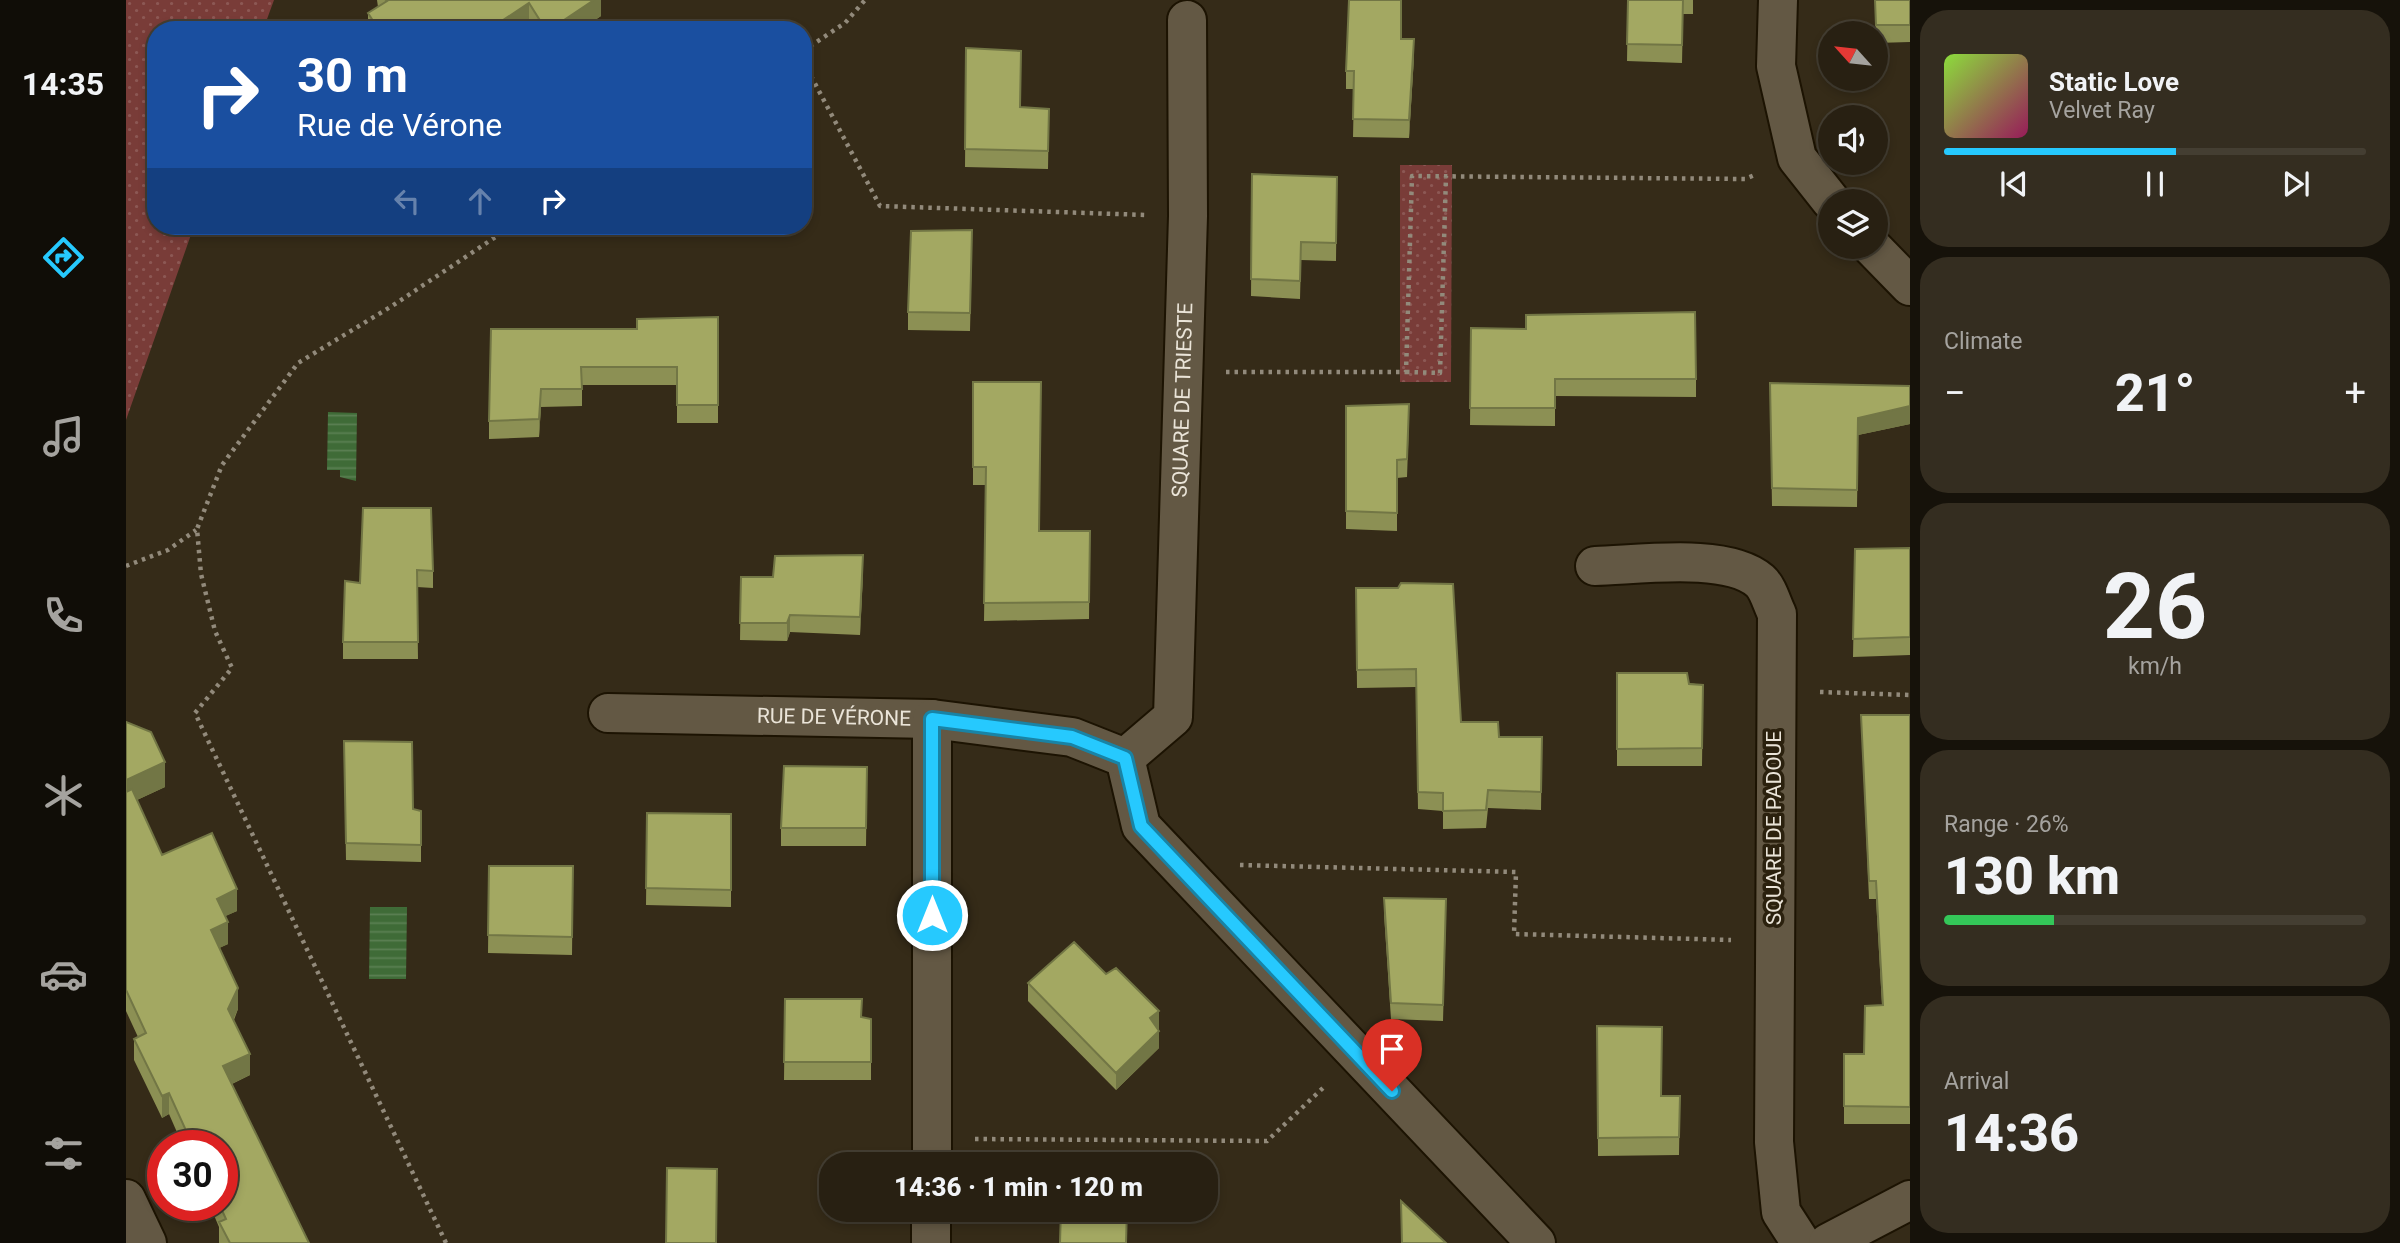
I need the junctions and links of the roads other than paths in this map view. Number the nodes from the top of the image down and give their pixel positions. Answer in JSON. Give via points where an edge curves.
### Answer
{"nodes":[{"id":1,"x":1778,"y":0,"type":"edge"},
{"id":2,"x":1187,"y":20,"type":"dead end"},
{"id":3,"x":1822,"y":189,"type":"edge"},
{"id":4,"x":1884,"y":259,"type":"edge"},
{"id":5,"x":1910,"y":286,"type":"edge"},
{"id":6,"x":1595,"y":566,"type":"dead end"},
{"id":7,"x":608,"y":713,"type":"dead end"},
{"id":8,"x":932,"y":719,"type":"junction"},
{"id":9,"x":1125,"y":758,"type":"junction"},
{"id":10,"x":932,"y":1151,"type":"edge"},
{"id":11,"x":126,"y":1199,"type":"edge"},
{"id":12,"x":1910,"y":1200,"type":"edge"},
{"id":13,"x":931,"y":1222,"type":"edge"},
{"id":14,"x":147,"y":1243,"type":"edge"},
{"id":15,"x":931,"y":1243,"type":"edge"},
{"id":16,"x":1536,"y":1243,"type":"edge"},
{"id":17,"x":1801,"y":1243,"type":"edge"},
{"id":18,"x":1828,"y":1243,"type":"edge"}],
"edges":[{"from":1,"to":3,"type":"street","via":[[1776,66],[1797,158]]},
{"from":2,"to":9,"type":"street","name":"SQUARE DE TRIESTE","via":[[1188,216],[1172,718]]},
{"from":4,"to":5,"type":"street"},
{"from":6,"to":17,"type":"street","name":"SQUARE DE PADOUE","via":[[1707,564],[1742,569],[1762,582],[1777,614],[1774,1142],[1781,1213]]},
{"from":7,"to":8,"type":"street","name":"RUE DE VÉRONE"},
{"from":8,"to":9,"type":"street","name":"RUE DE VÉRONE","via":[[1072,737]]},
{"from":8,"to":10,"type":"street"},
{"from":9,"to":16,"type":"street","via":[[1141,826]]},
{"from":11,"to":14,"type":"street"},
{"from":12,"to":18,"type":"street"},
{"from":13,"to":15,"type":"street"}]}
